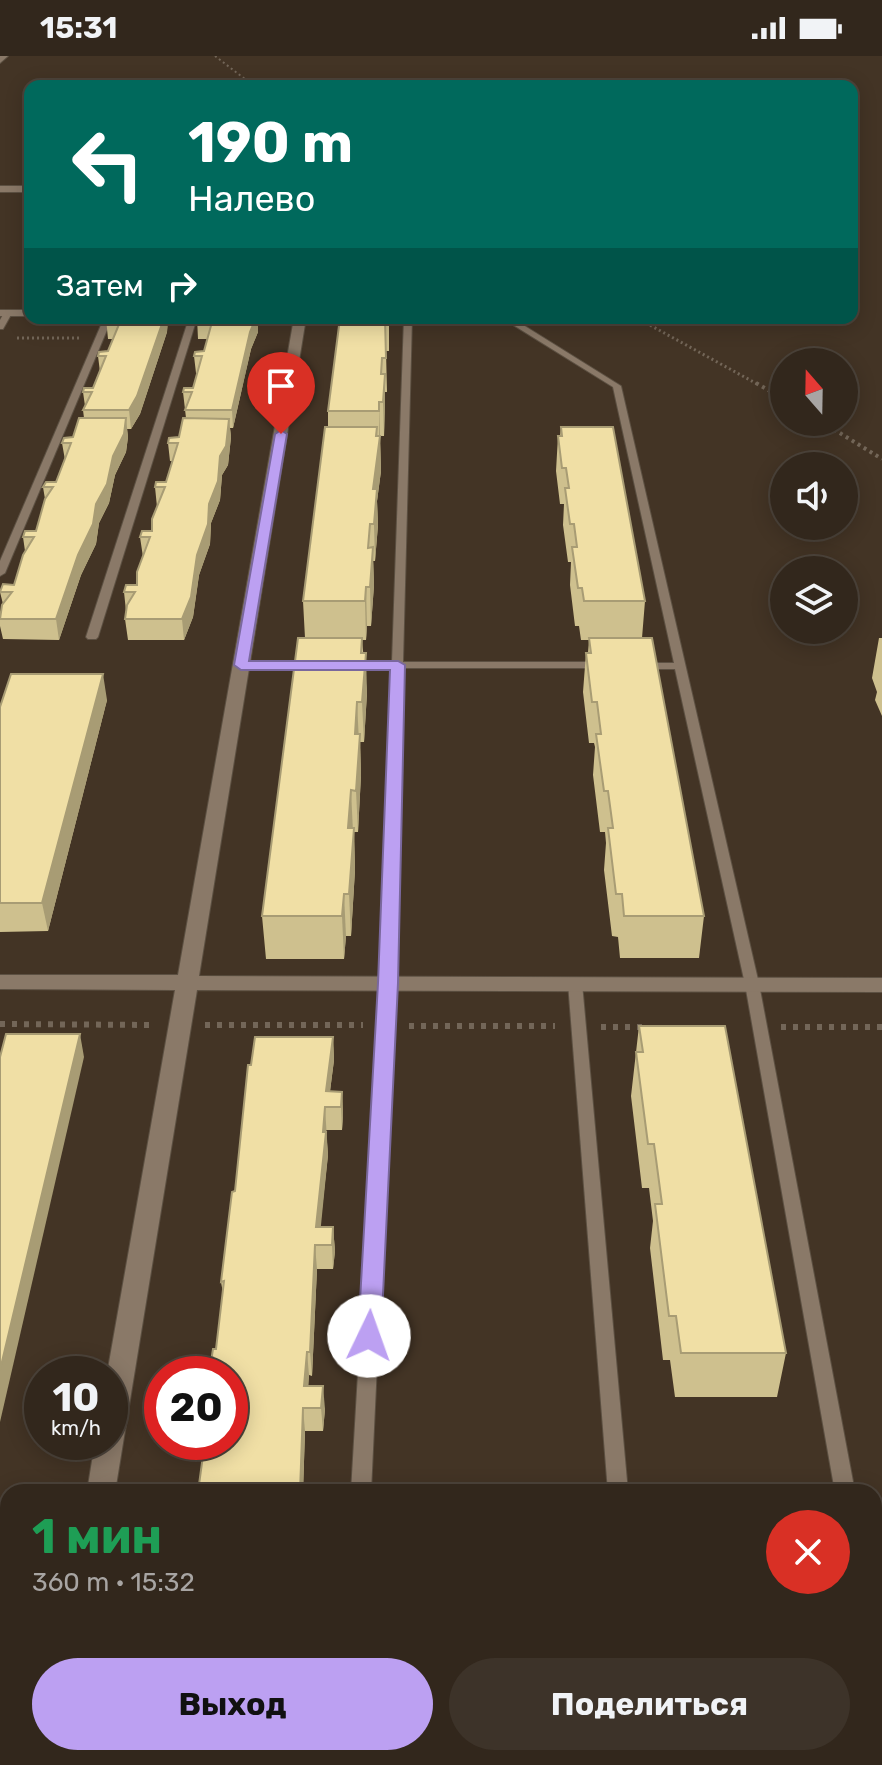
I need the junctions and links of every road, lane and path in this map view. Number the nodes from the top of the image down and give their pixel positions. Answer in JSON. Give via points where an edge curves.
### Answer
{"nodes":[{"id":1,"x":4,"y":56,"type":"edge"},
{"id":2,"x":215,"y":56,"type":"edge"},
{"id":3,"x":0,"y":61,"type":"edge"},
{"id":4,"x":246,"y":80,"type":"edge"},
{"id":5,"x":0,"y":189,"type":"edge"},
{"id":6,"x":24,"y":189,"type":"edge"},
{"id":7,"x":4,"y":313,"type":"edge"},
{"id":8,"x":105,"y":324,"type":"edge"},
{"id":9,"x":191,"y":324,"type":"edge"},
{"id":10,"x":299,"y":324,"type":"edge"},
{"id":11,"x":408,"y":324,"type":"edge"},
{"id":12,"x":516,"y":324,"type":"edge"},
{"id":13,"x":648,"y":324,"type":"edge"},
{"id":14,"x":0,"y":327,"type":"edge"},
{"id":15,"x":14,"y":338,"type":"dead end"},
{"id":16,"x":99,"y":338,"type":"junction"},
{"id":17,"x":770,"y":391,"type":"edge"},
{"id":18,"x":845,"y":436,"type":"edge"},
{"id":19,"x":882,"y":459,"type":"edge"},
{"id":20,"x":0,"y":573,"type":"edge"},
{"id":21,"x":92,"y":637,"type":"dead end"},
{"id":22,"x":241,"y":665,"type":"junction"},
{"id":23,"x":319,"y":665,"type":"edge"},
{"id":24,"x":335,"y":665,"type":"edge"},
{"id":25,"x":398,"y":665,"type":"junction"},
{"id":26,"x":617,"y":665,"type":"edge"},
{"id":27,"x":633,"y":666,"type":"edge"},
{"id":28,"x":680,"y":666,"type":"junction"},
{"id":29,"x":187,"y":981,"type":"junction"},
{"id":30,"x":0,"y":982,"type":"edge"},
{"id":31,"x":388,"y":983,"type":"junction"},
{"id":32,"x":575,"y":983,"type":"junction"},
{"id":33,"x":752,"y":984,"type":"junction"},
{"id":34,"x":882,"y":985,"type":"edge"},
{"id":35,"x":0,"y":1024,"type":"edge"},
{"id":36,"x":180,"y":1025,"type":"junction"},
{"id":37,"x":386,"y":1025,"type":"junction"},
{"id":38,"x":579,"y":1026,"type":"junction"},
{"id":39,"x":654,"y":1027,"type":"edge"},
{"id":40,"x":760,"y":1027,"type":"junction"},
{"id":41,"x":882,"y":1027,"type":"edge"},
{"id":42,"x":124,"y":1356,"type":"edge"},
{"id":43,"x":107,"y":1460,"type":"edge"},
{"id":44,"x":102,"y":1484,"type":"edge"},
{"id":45,"x":361,"y":1484,"type":"edge"},
{"id":46,"x":617,"y":1484,"type":"edge"},
{"id":47,"x":844,"y":1484,"type":"edge"}],
"edges":[{"from":1,"to":3,"type":"street"},
{"from":2,"to":4,"type":"path"},
{"from":5,"to":6,"type":"street"},
{"from":7,"to":14,"type":"lane"},
{"from":8,"to":16,"type":"lane"},
{"from":9,"to":21,"type":"lane"},
{"from":10,"to":22,"type":"street"},
{"from":11,"to":25,"type":"lane"},
{"from":12,"to":28,"type":"lane","via":[[617,386]]},
{"from":13,"to":17,"type":"path"},
{"from":15,"to":16,"type":"path"},
{"from":16,"to":20,"type":"lane"},
{"from":18,"to":19,"type":"path"},
{"from":22,"to":23,"type":"lane"},
{"from":22,"to":29,"type":"street"},
{"from":24,"to":25,"type":"lane"},
{"from":25,"to":26,"type":"lane"},
{"from":25,"to":31,"type":"lane"},
{"from":27,"to":28,"type":"lane"},
{"from":28,"to":33,"type":"lane"},
{"from":29,"to":30,"type":"street"},
{"from":29,"to":31,"type":"street"},
{"from":29,"to":36,"type":"street"},
{"from":31,"to":32,"type":"street"},
{"from":31,"to":37,"type":"lane"},
{"from":32,"to":33,"type":"street"},
{"from":32,"to":38,"type":"lane"},
{"from":33,"to":34,"type":"street"},
{"from":33,"to":40,"type":"lane"},
{"from":35,"to":36,"type":"path"},
{"from":36,"to":37,"type":"path"},
{"from":36,"to":42,"type":"street"},
{"from":37,"to":38,"type":"path"},
{"from":37,"to":45,"type":"lane"},
{"from":38,"to":39,"type":"path"},
{"from":38,"to":46,"type":"lane"},
{"from":40,"to":41,"type":"path"},
{"from":40,"to":47,"type":"lane"},
{"from":43,"to":44,"type":"street"}]}
